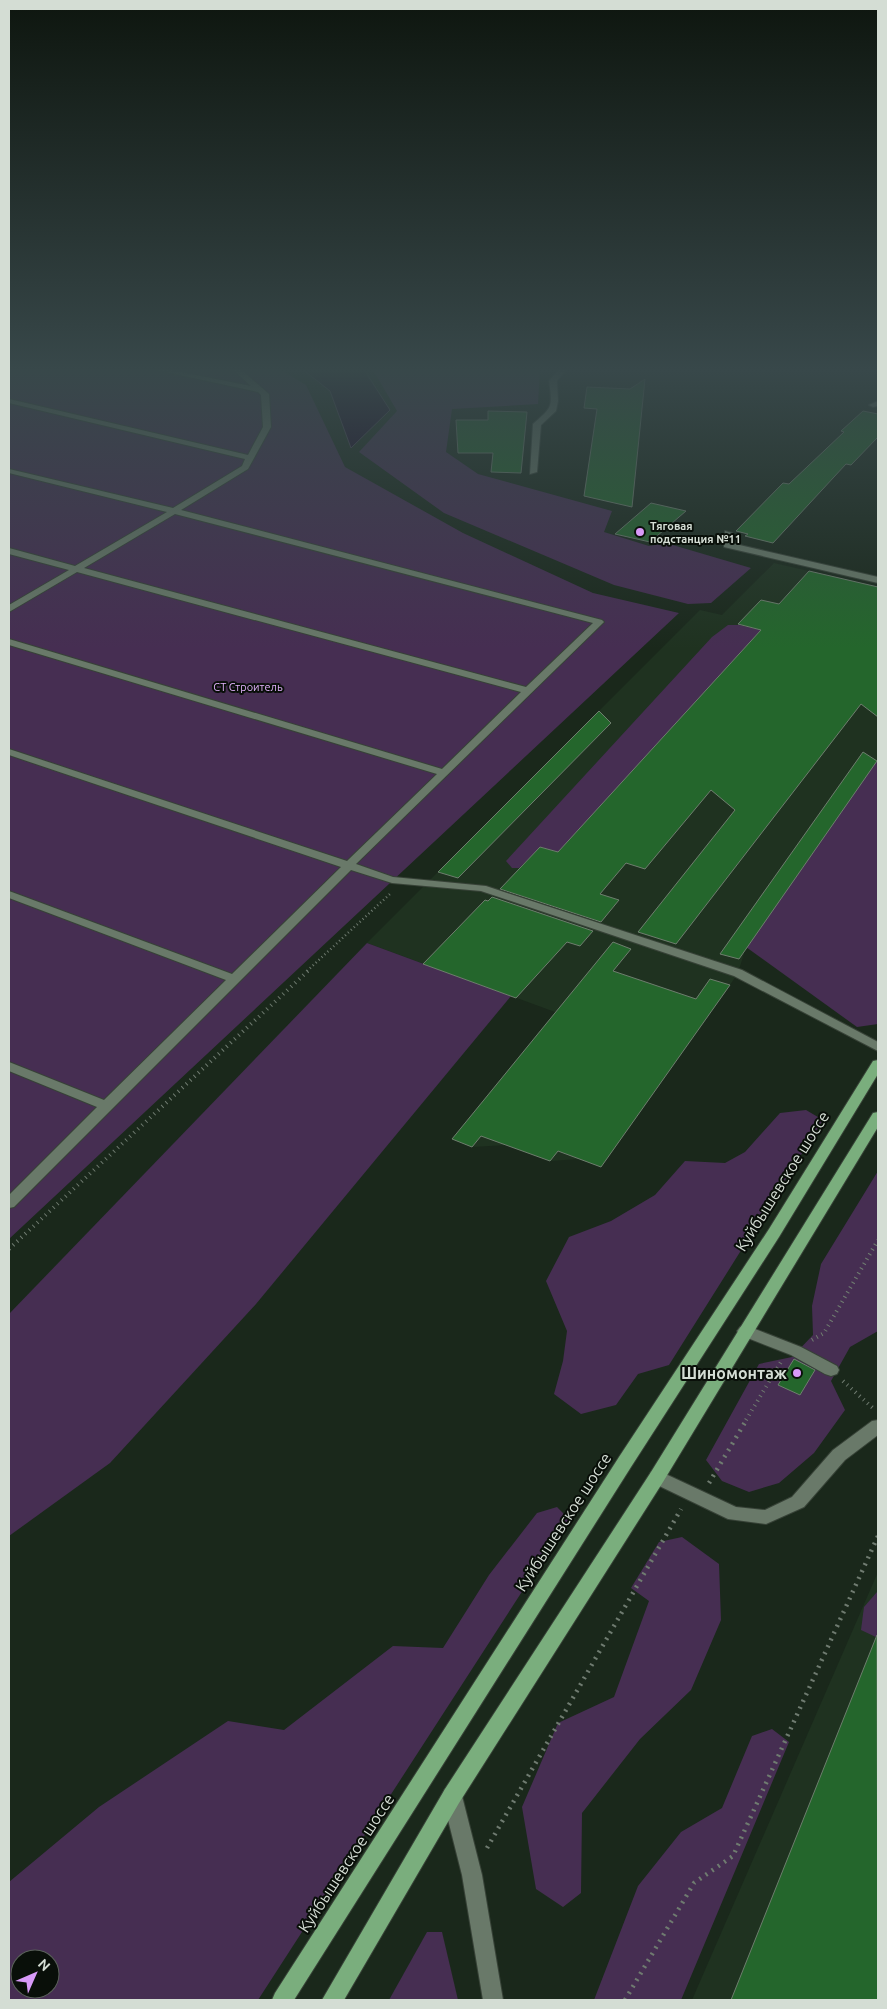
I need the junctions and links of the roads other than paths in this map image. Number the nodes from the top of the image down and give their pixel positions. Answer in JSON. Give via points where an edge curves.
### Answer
{"nodes":[{"id":1,"x":248,"y":462,"type":"edge"},
{"id":2,"x":533,"y":462,"type":"edge"},
{"id":3,"x":9,"y":470,"type":"edge"},
{"id":4,"x":532,"y":472,"type":"dead end"},
{"id":5,"x":174,"y":511,"type":"junction"},
{"id":6,"x":728,"y":533,"type":"dead end"},
{"id":7,"x":9,"y":550,"type":"edge"},
{"id":8,"x":77,"y":569,"type":"junction"},
{"id":9,"x":878,"y":580,"type":"edge"},
{"id":10,"x":9,"y":609,"type":"edge"},
{"id":11,"x":9,"y":642,"type":"edge"},
{"id":12,"x":528,"y":691,"type":"junction"},
{"id":13,"x":9,"y":752,"type":"edge"},
{"id":14,"x":444,"y":773,"type":"junction"},
{"id":15,"x":348,"y":866,"type":"junction"},
{"id":16,"x":9,"y":894,"type":"edge"},
{"id":17,"x":234,"y":979,"type":"junction"},
{"id":18,"x":878,"y":1047,"type":"edge"},
{"id":19,"x":878,"y":1064,"type":"edge"},
{"id":20,"x":9,"y":1066,"type":"edge"},
{"id":21,"x":106,"y":1106,"type":"junction"},
{"id":22,"x":878,"y":1116,"type":"edge"},
{"id":23,"x":9,"y":1203,"type":"edge"},
{"id":24,"x":746,"y":1331,"type":"junction"},
{"id":25,"x":830,"y":1370,"type":"road end"},
{"id":26,"x":878,"y":1426,"type":"edge"},
{"id":27,"x":656,"y":1477,"type":"junction"},
{"id":28,"x":452,"y":1796,"type":"junction"},
{"id":29,"x":282,"y":2000,"type":"edge"},
{"id":30,"x":332,"y":2000,"type":"edge"},
{"id":31,"x":493,"y":2000,"type":"edge"}],
"edges":[{"from":1,"to":5,"type":"lane","via":[[245,467]]},
{"from":2,"to":4,"type":"lane"},
{"from":3,"to":5,"type":"lane"},
{"from":5,"to":8,"type":"lane"},
{"from":5,"to":12,"type":"lane","via":[[600,622]]},
{"from":6,"to":9,"type":"lane","via":[[727,545]]},
{"from":7,"to":8,"type":"lane"},
{"from":8,"to":10,"type":"lane"},
{"from":8,"to":12,"type":"lane"},
{"from":11,"to":14,"type":"lane"},
{"from":12,"to":14,"type":"lane"},
{"from":13,"to":15,"type":"lane"},
{"from":14,"to":15,"type":"lane"},
{"from":15,"to":17,"type":"lane"},
{"from":15,"to":18,"type":"lane","via":[[392,880],[482,888],[738,973]]},
{"from":16,"to":17,"type":"lane"},
{"from":17,"to":21,"type":"lane"},
{"from":19,"to":29,"type":"main road","name":"Куйбышевское шоссе","via":[[774,1234]]},
{"from":20,"to":21,"type":"lane"},
{"from":21,"to":23,"type":"lane"},
{"from":22,"to":24,"type":"main road"},
{"from":24,"to":25,"type":"lane","via":[[796,1351]]},
{"from":24,"to":27,"type":"main road"},
{"from":26,"to":27,"type":"lane","via":[[839,1455],[798,1502],[766,1517],[734,1514]]},
{"from":27,"to":28,"type":"main road"},
{"from":28,"to":30,"type":"main road"},
{"from":28,"to":31,"type":"lane","via":[[472,1875]]}]}
